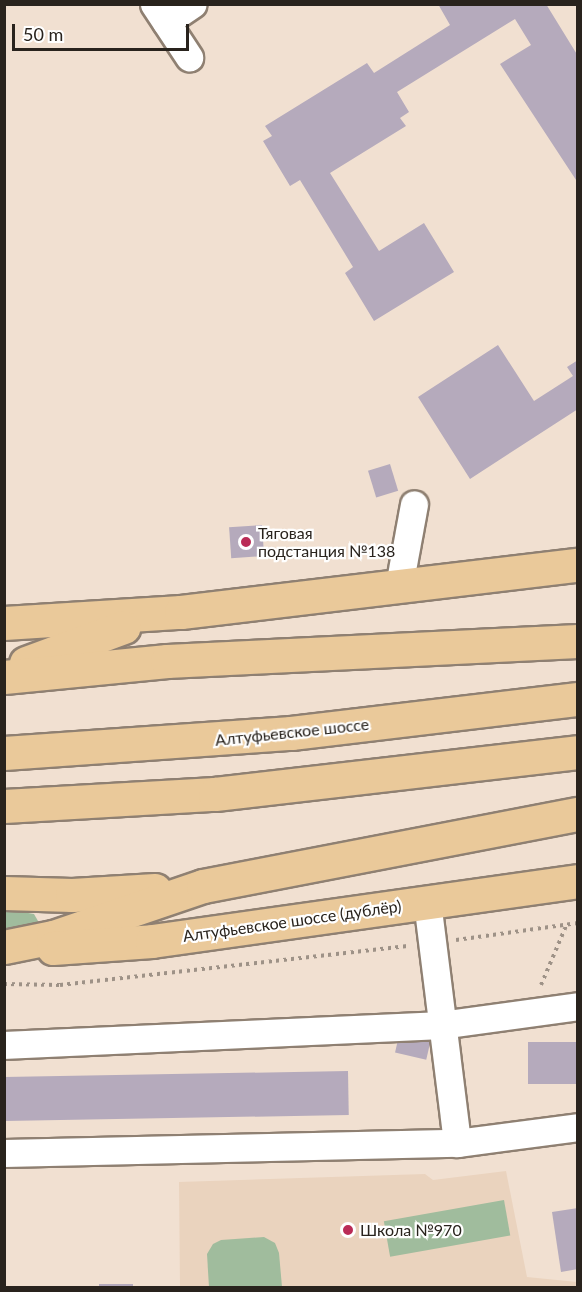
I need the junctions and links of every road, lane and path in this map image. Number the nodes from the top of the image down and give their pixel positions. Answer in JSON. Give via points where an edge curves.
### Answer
{"nodes":[{"id":1,"x":194,"y":4,"type":"edge"},
{"id":2,"x":160,"y":13,"type":"edge"},
{"id":3,"x":189,"y":57,"type":"dead end"},
{"id":4,"x":414,"y":504,"type":"dead end"},
{"id":5,"x":578,"y":565,"type":"edge"},
{"id":6,"x":399,"y":586,"type":"junction"},
{"id":7,"x":182,"y":612,"type":"junction"},
{"id":8,"x":4,"y":623,"type":"edge"},
{"id":9,"x":4,"y":634,"type":"edge"},
{"id":10,"x":578,"y":641,"type":"edge"},
{"id":11,"x":70,"y":647,"type":"junction"},
{"id":12,"x":167,"y":661,"type":"junction"},
{"id":13,"x":4,"y":670,"type":"edge"},
{"id":14,"x":4,"y":677,"type":"edge"},
{"id":15,"x":578,"y":699,"type":"edge"},
{"id":16,"x":578,"y":752,"type":"edge"},
{"id":17,"x":4,"y":753,"type":"edge"},
{"id":18,"x":4,"y":806,"type":"edge"},
{"id":19,"x":578,"y":814,"type":"edge"},
{"id":20,"x":578,"y":881,"type":"edge"},
{"id":21,"x":219,"y":882,"type":"junction"},
{"id":22,"x":12,"y":893,"type":"edge"},
{"id":23,"x":427,"y":901,"type":"junction"},
{"id":24,"x":119,"y":915,"type":"junction"},
{"id":25,"x":578,"y":923,"type":"edge"},
{"id":26,"x":566,"y":925,"type":"junction"},
{"id":27,"x":222,"y":931,"type":"junction"},
{"id":28,"x":432,"y":943,"type":"junction"},
{"id":29,"x":4,"y":947,"type":"edge"},
{"id":30,"x":4,"y":984,"type":"edge"},
{"id":31,"x":578,"y":1005,"type":"edge"},
{"id":32,"x":530,"y":1012,"type":"junction"},
{"id":33,"x":440,"y":1025,"type":"junction"},
{"id":34,"x":4,"y":1045,"type":"edge"},
{"id":35,"x":578,"y":1127,"type":"edge"},
{"id":36,"x":457,"y":1143,"type":"junction"},
{"id":37,"x":4,"y":1153,"type":"edge"}],
"edges":[{"from":1,"to":2,"type":"lane"},
{"from":2,"to":3,"type":"lane"},
{"from":4,"to":6,"type":"lane"},
{"from":5,"to":6,"type":"main road"},
{"from":6,"to":7,"type":"main road"},
{"from":7,"to":8,"type":"main road"},
{"from":7,"to":11,"type":"main road"},
{"from":9,"to":11,"type":"main road"},
{"from":10,"to":12,"type":"main road"},
{"from":11,"to":12,"type":"main road"},
{"from":11,"to":13,"type":"main road"},
{"from":12,"to":14,"type":"main road"},
{"from":15,"to":17,"type":"main road","name":"Алтуфьевское шоссе","via":[[291,733]]},
{"from":16,"to":18,"type":"main road","via":[[227,792]]},
{"from":19,"to":21,"type":"main road"},
{"from":20,"to":23,"type":"main road","name":"Алтуфьевское шоссе (дублёр)"},
{"from":21,"to":22,"type":"main road","via":[[96,894]]},
{"from":21,"to":24,"type":"main road"},
{"from":22,"to":24,"type":"main road"},
{"from":23,"to":27,"type":"main road","name":"Алтуфьевское шоссе (дублёр)"},
{"from":23,"to":28,"type":"lane"},
{"from":24,"to":27,"type":"main road","via":[[189,930]]},
{"from":24,"to":29,"type":"main road","via":[[53,937]]},
{"from":25,"to":26,"type":"path"},
{"from":26,"to":28,"type":"path"},
{"from":26,"to":32,"type":"path"},
{"from":27,"to":29,"type":"main road","name":"Алтуфьевское шоссе (дублёр)","via":[[118,945]]},
{"from":28,"to":30,"type":"path","via":[[60,985]]},
{"from":28,"to":33,"type":"lane"},
{"from":31,"to":32,"type":"lane"},
{"from":32,"to":33,"type":"lane"},
{"from":33,"to":34,"type":"lane"},
{"from":33,"to":36,"type":"lane"},
{"from":35,"to":36,"type":"lane"},
{"from":36,"to":37,"type":"lane"}]}
